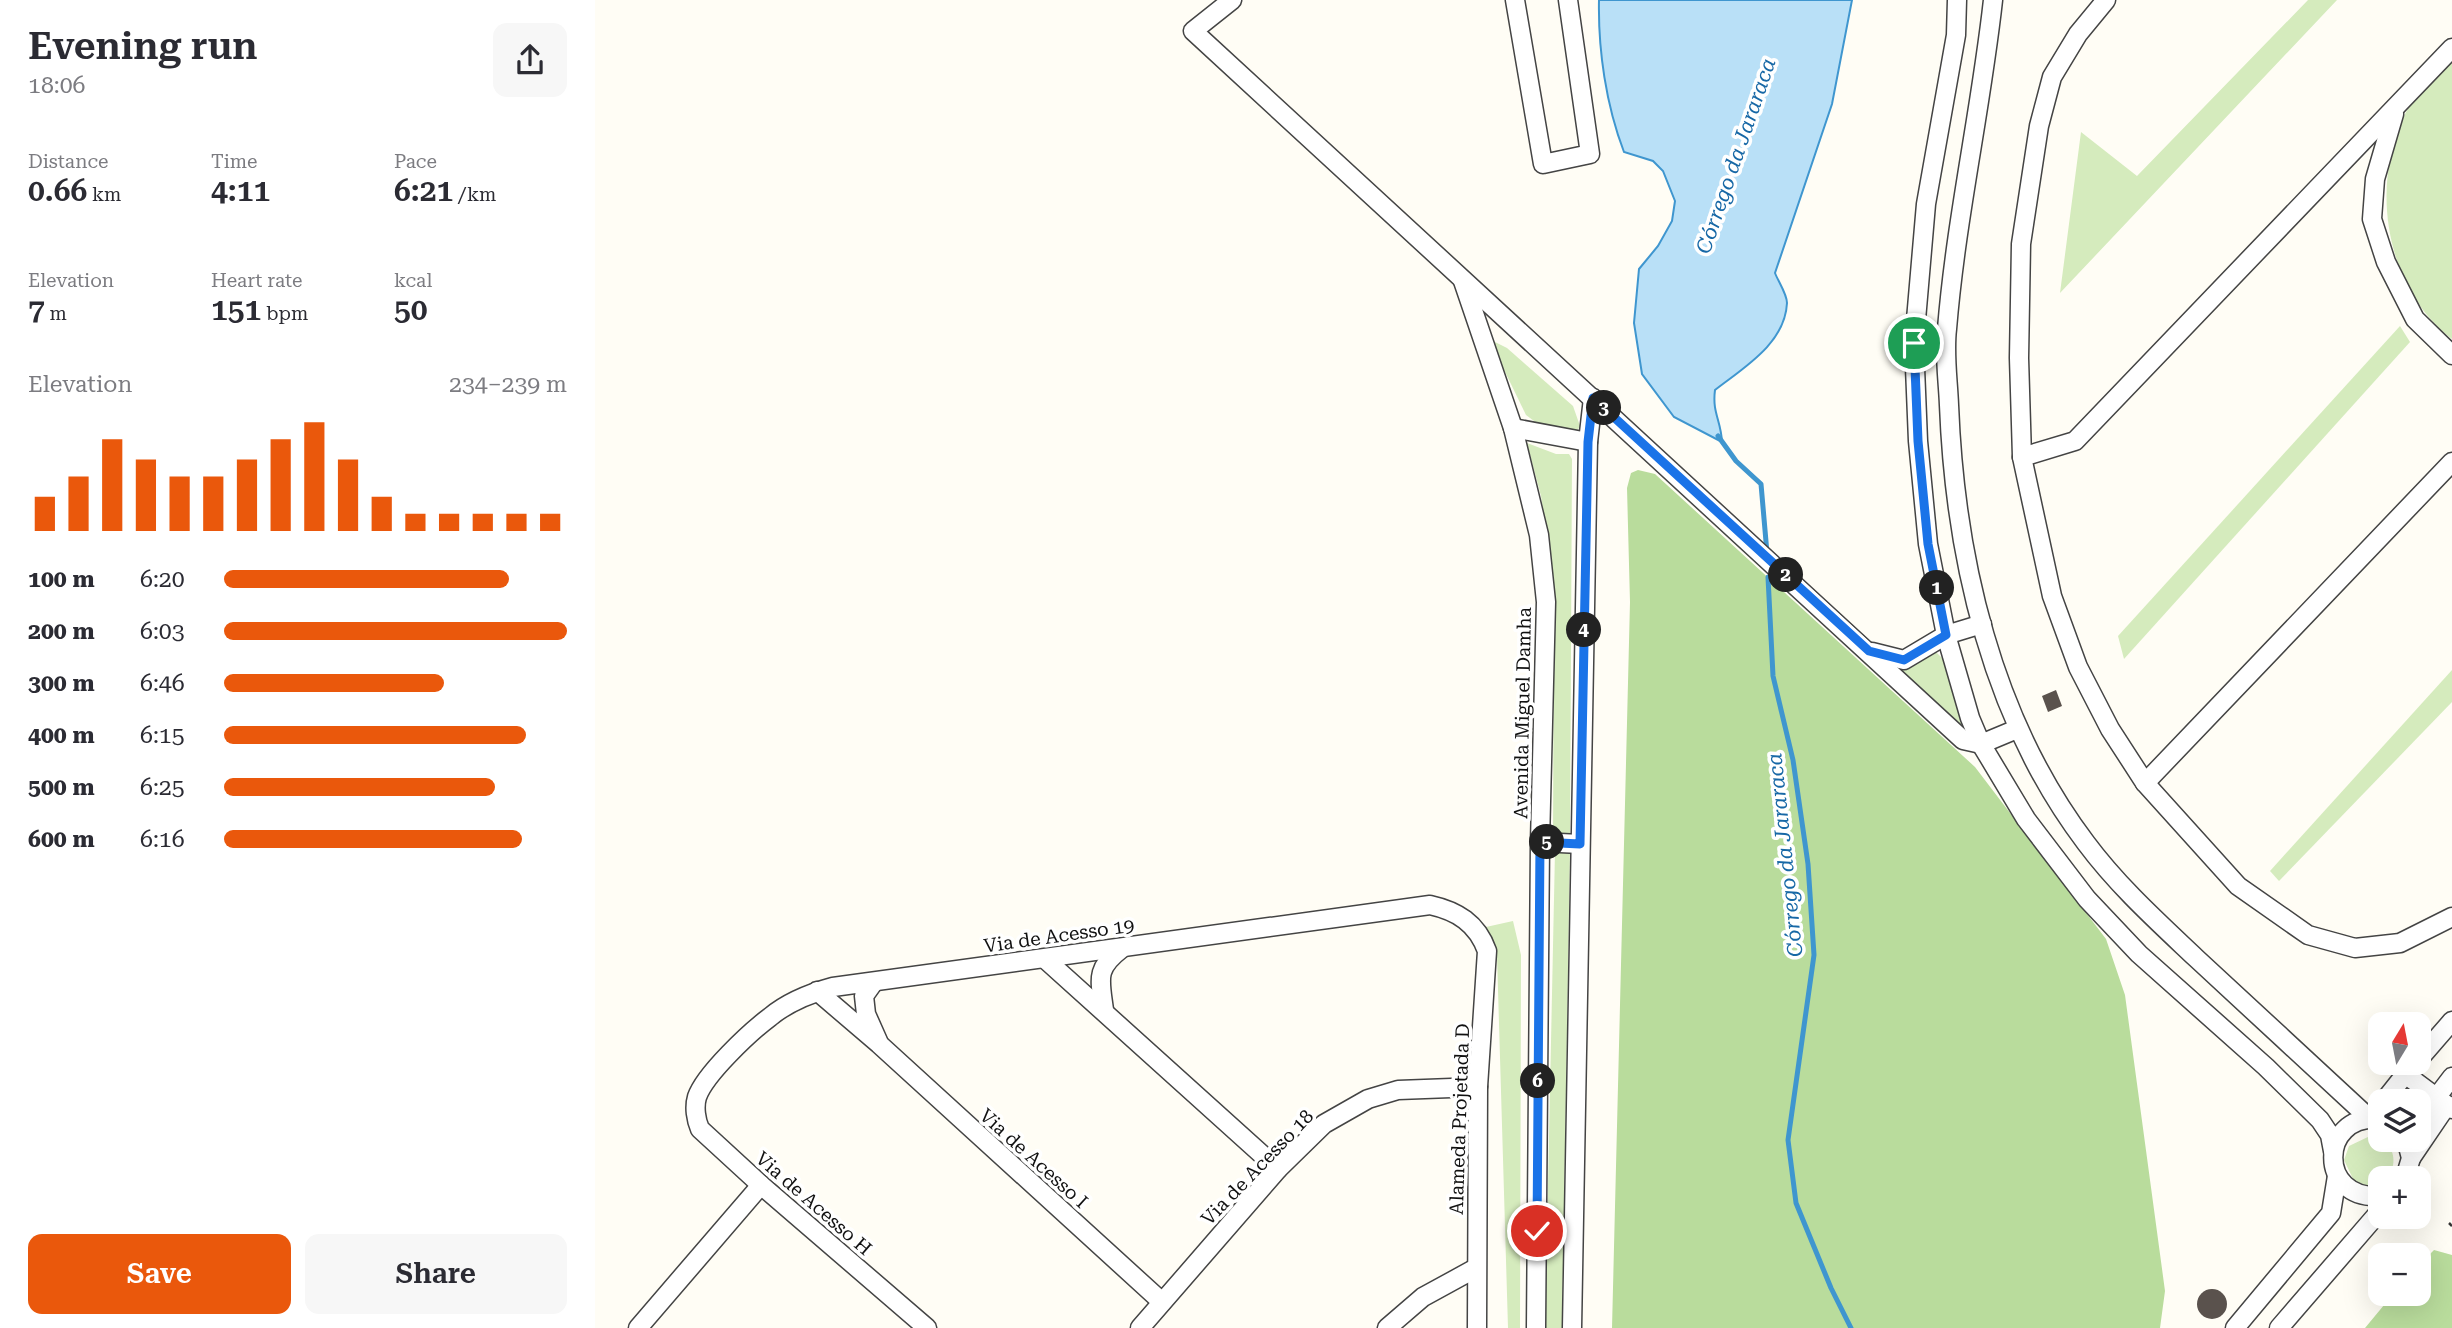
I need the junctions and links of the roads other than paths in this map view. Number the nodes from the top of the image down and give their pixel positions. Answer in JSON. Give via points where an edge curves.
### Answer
{"nodes":[{"id":1,"x":1231,"y":0,"type":"edge"},
{"id":2,"x":1515,"y":0,"type":"edge"},
{"id":3,"x":1568,"y":0,"type":"edge"},
{"id":4,"x":1957,"y":0,"type":"edge"},
{"id":5,"x":1993,"y":0,"type":"edge"},
{"id":6,"x":2106,"y":0,"type":"edge"},
{"id":7,"x":2452,"y":48,"type":"edge"},
{"id":8,"x":2395,"y":111,"type":"junction"},
{"id":9,"x":1461,"y":278,"type":"junction"},
{"id":10,"x":2452,"y":355,"type":"edge"},
{"id":11,"x":1593,"y":398,"type":"junction"},
{"id":12,"x":1513,"y":428,"type":"junction"},
{"id":13,"x":1588,"y":442,"type":"junction"},
{"id":14,"x":2022,"y":457,"type":"junction"},
{"id":15,"x":2452,"y":462,"type":"edge"},
{"id":16,"x":1982,"y":624,"type":"junction"},
{"id":17,"x":1946,"y":635,"type":"junction"},
{"id":18,"x":1869,"y":651,"type":"junction"},
{"id":19,"x":2017,"y":729,"type":"junction"},
{"id":20,"x":1981,"y":744,"type":"junction"},
{"id":21,"x":2145,"y":783,"type":"junction"},
{"id":22,"x":1540,"y":842,"type":"junction"},
{"id":23,"x":1580,"y":844,"type":"junction"},
{"id":24,"x":2452,"y":917,"type":"edge"},
{"id":25,"x":1465,"y":918,"type":"joint"},
{"id":26,"x":1122,"y":948,"type":"junction"},
{"id":27,"x":1045,"y":958,"type":"junction"},
{"id":28,"x":874,"y":982,"type":"junction"},
{"id":29,"x":817,"y":991,"type":"junction"},
{"id":30,"x":1104,"y":1010,"type":"junction"},
{"id":31,"x":2452,"y":1021,"type":"edge"},
{"id":32,"x":879,"y":1044,"type":"junction"},
{"id":33,"x":2431,"y":1045,"type":"edge"},
{"id":34,"x":2405,"y":1075,"type":"edge"},
{"id":35,"x":2421,"y":1075,"type":"edge"},
{"id":36,"x":2452,"y":1077,"type":"edge"},
{"id":37,"x":1478,"y":1087,"type":"junction"},
{"id":38,"x":2394,"y":1089,"type":"edge"},
{"id":39,"x":697,"y":1097,"type":"joint"},
{"id":40,"x":2445,"y":1104,"type":"edge"},
{"id":41,"x":2368,"y":1107,"type":"edge"},
{"id":42,"x":2368,"y":1119,"type":"edge"},
{"id":43,"x":2333,"y":1151,"type":"junction"},
{"id":44,"x":2409,"y":1152,"type":"edge"},
{"id":45,"x":2411,"y":1158,"type":"junction"},
{"id":46,"x":2409,"y":1166,"type":"edge"},
{"id":47,"x":1278,"y":1169,"type":"junction"},
{"id":48,"x":2337,"y":1177,"type":"junction"},
{"id":49,"x":761,"y":1185,"type":"junction"},
{"id":50,"x":2368,"y":1194,"type":"edge"},
{"id":51,"x":2368,"y":1225,"type":"edge"},
{"id":52,"x":1476,"y":1268,"type":"junction"},
{"id":53,"x":1162,"y":1302,"type":"junction"},
{"id":54,"x":638,"y":1328,"type":"edge"},
{"id":55,"x":926,"y":1328,"type":"edge"},
{"id":56,"x":1140,"y":1328,"type":"edge"},
{"id":57,"x":1387,"y":1328,"type":"edge"},
{"id":58,"x":1476,"y":1328,"type":"edge"},
{"id":59,"x":1536,"y":1328,"type":"edge"},
{"id":60,"x":1572,"y":1328,"type":"edge"},
{"id":61,"x":2235,"y":1328,"type":"edge"},
{"id":62,"x":2279,"y":1328,"type":"edge"}],
"edges":[{"from":1,"to":9,"type":"street","via":[[1193,31]]},
{"from":2,"to":3,"type":"street","via":[[1543,164],[1590,154]]},
{"from":4,"to":17,"type":"street","via":[[1956,35],[1926,204],[1914,343],[1928,544]]},
{"from":5,"to":16,"type":"street","via":[[1946,332],[1960,532]]},
{"from":6,"to":14,"type":"street","via":[[2052,77],[2039,126],[2021,244],[2018,358]]},
{"from":7,"to":8,"type":"street"},
{"from":8,"to":10,"type":"street","via":[[2375,179],[2372,219],[2386,262],[2415,319]]},
{"from":8,"to":14,"type":"street","via":[[2075,441]]},
{"from":9,"to":11,"type":"street"},
{"from":9,"to":12,"type":"street","name":"Avenida Miguel Damha"},
{"from":11,"to":13,"type":"street"},
{"from":11,"to":18,"type":"street"},
{"from":12,"to":13,"type":"street"},
{"from":12,"to":22,"type":"street","name":"Avenida Miguel Damha","via":[[1539,536],[1546,602]]},
{"from":13,"to":23,"type":"street"},
{"from":14,"to":21,"type":"street","via":[[2052,596],[2078,667]]},
{"from":15,"to":21,"type":"street"},
{"from":16,"to":17,"type":"street"},
{"from":16,"to":19,"type":"street"},
{"from":17,"to":18,"type":"street","via":[[1904,660]]},
{"from":17,"to":20,"type":"street"},
{"from":18,"to":20,"type":"street","via":[[1963,740]]},
{"from":19,"to":20,"type":"street"},
{"from":19,"to":41,"type":"street","via":[[2080,834],[2134,899]]},
{"from":20,"to":43,"type":"street","via":[[2045,848],[2087,899],[2139,954],[2320,1120]]},
{"from":21,"to":24,"type":"street","via":[[2238,886],[2308,935],[2355,948],[2400,943]]},
{"from":22,"to":23,"type":"street"},
{"from":22,"to":59,"type":"street","name":"Avenida Miguel Damha"},
{"from":23,"to":60,"type":"street"},
{"from":25,"to":26,"type":"street","name":"Via de Acesso 19","via":[[1430,905]]},
{"from":25,"to":37,"type":"street","name":"Alameda Projetada D","via":[[1487,951]]},
{"from":26,"to":27,"type":"street","name":"Via de Acesso 19"},
{"from":26,"to":30,"type":"street","via":[[1104,962],[1100,978]]},
{"from":27,"to":28,"type":"street","name":"Via de Acesso 19"},
{"from":27,"to":30,"type":"street"},
{"from":28,"to":29,"type":"street","name":"Via de Acesso 19"},
{"from":28,"to":32,"type":"street","name":"Via de Acesso I","via":[[864,996]]},
{"from":29,"to":32,"type":"street","name":"Via de Acesso I"},
{"from":29,"to":39,"type":"street","name":"Via de Acesso 19","via":[[769,1017],[717,1069]]},
{"from":30,"to":47,"type":"street"},
{"from":31,"to":33,"type":"street"},
{"from":32,"to":53,"type":"street","name":"Via de Acesso I"},
{"from":34,"to":38,"type":"street"},
{"from":35,"to":40,"type":"street"},
{"from":36,"to":40,"type":"street"},
{"from":37,"to":47,"type":"street","name":"Via de Acesso 18","via":[[1398,1090],[1368,1099],[1324,1124]]},
{"from":37,"to":52,"type":"street","name":"Alameda Projetada D"},
{"from":39,"to":49,"type":"street","name":"Via de Acesso H","via":[[700,1129]]},
{"from":40,"to":45,"type":"street"},
{"from":42,"to":43,"type":"street","via":[[2346,1129]]},
{"from":43,"to":48,"type":"street"},
{"from":44,"to":45,"type":"street"},
{"from":45,"to":46,"type":"street"},
{"from":47,"to":53,"type":"street","name":"Via de Acesso 18"},
{"from":48,"to":50,"type":"street","via":[[2356,1193]]},
{"from":48,"to":61,"type":"street","via":[[2331,1213]]},
{"from":49,"to":54,"type":"street"},
{"from":49,"to":55,"type":"street","name":"Via de Acesso H"},
{"from":51,"to":62,"type":"street"},
{"from":52,"to":57,"type":"street","via":[[1423,1297]]},
{"from":52,"to":58,"type":"street","name":"Alameda Projetada D"},
{"from":53,"to":56,"type":"street","name":"Via de Acesso 18"}]}
